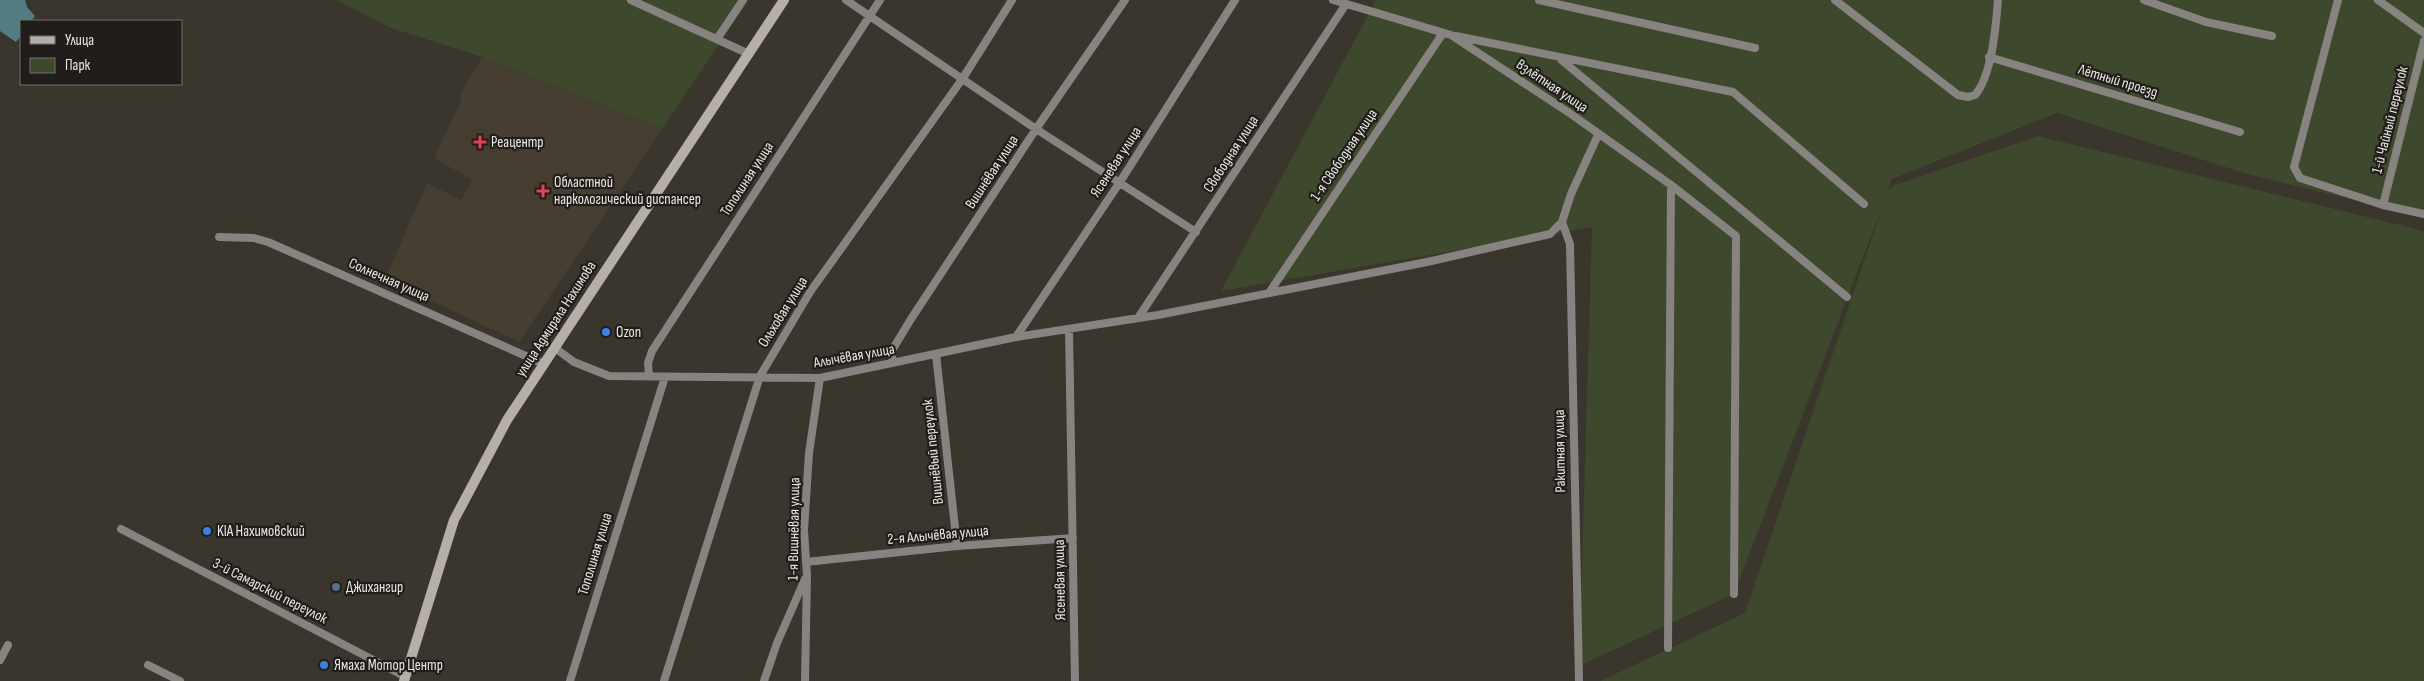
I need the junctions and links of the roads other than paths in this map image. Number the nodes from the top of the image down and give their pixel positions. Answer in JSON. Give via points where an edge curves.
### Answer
{"nodes":[{"id":1,"x":631,"y":0,"type":"edge"},
{"id":2,"x":743,"y":0,"type":"edge"},
{"id":3,"x":784,"y":0,"type":"edge"},
{"id":4,"x":846,"y":0,"type":"edge"},
{"id":5,"x":880,"y":0,"type":"edge"},
{"id":6,"x":1012,"y":0,"type":"edge"},
{"id":7,"x":1125,"y":0,"type":"edge"},
{"id":8,"x":1235,"y":0,"type":"edge"},
{"id":9,"x":1333,"y":0,"type":"edge"},
{"id":10,"x":1539,"y":0,"type":"edge"},
{"id":11,"x":1836,"y":0,"type":"edge"},
{"id":12,"x":1998,"y":0,"type":"edge"},
{"id":13,"x":2144,"y":0,"type":"edge"},
{"id":14,"x":2338,"y":0,"type":"edge"},
{"id":15,"x":2378,"y":0,"type":"edge"},
{"id":16,"x":1346,"y":4,"type":"junction"},
{"id":17,"x":870,"y":16,"type":"junction"},
{"id":18,"x":1443,"y":33,"type":"junction"},
{"id":19,"x":2424,"y":33,"type":"edge"},
{"id":20,"x":1452,"y":35,"type":"junction"},
{"id":21,"x":2272,"y":36,"type":"dead end"},
{"id":22,"x":717,"y":39,"type":"junction"},
{"id":23,"x":2424,"y":41,"type":"edge"},
{"id":24,"x":1755,"y":48,"type":"dead end"},
{"id":25,"x":748,"y":54,"type":"junction"},
{"id":26,"x":1558,"y":57,"type":"junction"},
{"id":27,"x":1989,"y":57,"type":"junction"},
{"id":28,"x":963,"y":78,"type":"junction"},
{"id":29,"x":1036,"y":129,"type":"junction"},
{"id":30,"x":2240,"y":132,"type":"dead end"},
{"id":31,"x":1598,"y":135,"type":"junction"},
{"id":32,"x":1120,"y":182,"type":"junction"},
{"id":33,"x":1671,"y":186,"type":"junction"},
{"id":34,"x":1864,"y":204,"type":"dead end"},
{"id":35,"x":2383,"y":205,"type":"junction"},
{"id":36,"x":2424,"y":214,"type":"edge"},
{"id":37,"x":1562,"y":222,"type":"junction"},
{"id":38,"x":1196,"y":232,"type":"junction"},
{"id":39,"x":219,"y":237,"type":"dead end"},
{"id":40,"x":1269,"y":294,"type":"junction"},
{"id":41,"x":1847,"y":297,"type":"dead end"},
{"id":42,"x":1138,"y":318,"type":"junction"},
{"id":43,"x":1069,"y":329,"type":"junction"},
{"id":44,"x":1016,"y":337,"type":"junction"},
{"id":45,"x":555,"y":348,"type":"junction"},
{"id":46,"x":936,"y":354,"type":"junction"},
{"id":47,"x":893,"y":363,"type":"junction"},
{"id":48,"x":544,"y":364,"type":"junction"},
{"id":49,"x":760,"y":376,"type":"junction"},
{"id":50,"x":649,"y":377,"type":"junction"},
{"id":51,"x":665,"y":377,"type":"junction"},
{"id":52,"x":820,"y":378,"type":"junction"},
{"id":53,"x":121,"y":529,"type":"dead end"},
{"id":54,"x":1073,"y":538,"type":"junction"},
{"id":55,"x":957,"y":546,"type":"junction"},
{"id":56,"x":806,"y":562,"type":"junction"},
{"id":57,"x":807,"y":575,"type":"junction"},
{"id":58,"x":1734,"y":594,"type":"dead end"},
{"id":59,"x":8,"y":645,"type":"dead end"},
{"id":60,"x":1668,"y":648,"type":"dead end"},
{"id":61,"x":0,"y":660,"type":"edge"},
{"id":62,"x":148,"y":665,"type":"dead end"},
{"id":63,"x":405,"y":679,"type":"edge"},
{"id":64,"x":180,"y":681,"type":"edge"},
{"id":65,"x":570,"y":681,"type":"edge"},
{"id":66,"x":664,"y":681,"type":"edge"},
{"id":67,"x":764,"y":681,"type":"edge"},
{"id":68,"x":806,"y":681,"type":"edge"},
{"id":69,"x":1075,"y":681,"type":"edge"},
{"id":70,"x":1579,"y":681,"type":"edge"}],
"edges":[{"from":1,"to":22,"type":"street"},
{"from":2,"to":22,"type":"street"},
{"from":3,"to":25,"type":"main road","name":"улица Адмирала Нахимова"},
{"from":4,"to":17,"type":"street"},
{"from":5,"to":17,"type":"street","name":"Тополиная улица"},
{"from":6,"to":28,"type":"street","name":"Ольховая улица"},
{"from":7,"to":29,"type":"street","name":"Вишнёвая улица"},
{"from":8,"to":32,"type":"street","name":"Ясеневая улица"},
{"from":9,"to":16,"type":"street","name":"Взлётная улица"},
{"from":10,"to":24,"type":"street"},
{"from":11,"to":27,"type":"street","via":[[1958,96],[1976,95],[1980,90]]},
{"from":12,"to":27,"type":"street","via":[[1994,43]]},
{"from":13,"to":21,"type":"street","via":[[2206,22]]},
{"from":14,"to":35,"type":"street","via":[[2294,167],[2300,178]]},
{"from":15,"to":19,"type":"street"},
{"from":16,"to":18,"type":"street","name":"Взлётная улица"},
{"from":16,"to":38,"type":"street","name":"Свободная улица"},
{"from":17,"to":28,"type":"street"},
{"from":17,"to":50,"type":"street","name":"Тополиная улица","via":[[652,351],[648,363]]},
{"from":18,"to":20,"type":"street","name":"Взлётная улица"},
{"from":18,"to":40,"type":"street","name":"1-я Свободная улица"},
{"from":20,"to":26,"type":"street"},
{"from":20,"to":31,"type":"street","name":"Взлётная улица"},
{"from":22,"to":25,"type":"street"},
{"from":23,"to":35,"type":"street","name":"1-й Чайный переулок"},
{"from":25,"to":45,"type":"main road","name":"улица Адмирала Нахимова"},
{"from":26,"to":34,"type":"street","via":[[1733,92]]},
{"from":26,"to":41,"type":"street"},
{"from":27,"to":30,"type":"street","name":"Лётный проезд"},
{"from":28,"to":29,"type":"street"},
{"from":28,"to":49,"type":"street","name":"Ольховая улица","via":[[810,292]]},
{"from":29,"to":32,"type":"street"},
{"from":29,"to":47,"type":"street","name":"Вишнёвая улица","via":[[911,319],[891,352]]},
{"from":31,"to":33,"type":"street","name":"Взлётная улица"},
{"from":31,"to":37,"type":"street"},
{"from":32,"to":38,"type":"street"},
{"from":32,"to":44,"type":"street","name":"Ясеневая улица"},
{"from":33,"to":58,"type":"street","name":"Взлётная улица","via":[[1736,236]]},
{"from":33,"to":60,"type":"street"},
{"from":35,"to":36,"type":"street"},
{"from":37,"to":40,"type":"street","name":"Алычёвая улица","via":[[1545,236]]},
{"from":37,"to":70,"type":"street","name":"Ракитная улица","via":[[1570,244]]},
{"from":38,"to":42,"type":"street","name":"Свободная улица"},
{"from":39,"to":48,"type":"street","name":"Солнечная улица","via":[[254,238],[268,242]]},
{"from":40,"to":42,"type":"street","name":"Алычёвая улица"},
{"from":42,"to":43,"type":"street","name":"Алычёвая улица"},
{"from":43,"to":44,"type":"street","name":"Алычёвая улица"},
{"from":43,"to":54,"type":"street","name":"Ясеневая улица"},
{"from":44,"to":46,"type":"street","name":"Алычёвая улица"},
{"from":45,"to":48,"type":"main road","name":"улица Адмирала Нахимова"},
{"from":45,"to":50,"type":"street","name":"Алычёвая улица","via":[[574,362],[609,376]]},
{"from":46,"to":47,"type":"street","name":"Алычёвая улица"},
{"from":46,"to":55,"type":"street","name":"Вишнёвый переулок"},
{"from":47,"to":52,"type":"street","name":"Алычёвая улица"},
{"from":48,"to":63,"type":"main road","name":"улица Адмирала Нахимова","via":[[507,420],[454,520]]},
{"from":49,"to":51,"type":"street","name":"Алычёвая улица"},
{"from":49,"to":52,"type":"street","name":"Алычёвая улица"},
{"from":49,"to":66,"type":"street","name":"Ольховая улица"},
{"from":50,"to":51,"type":"street","name":"Алычёвая улица"},
{"from":51,"to":65,"type":"street","name":"Тополиная улица"},
{"from":52,"to":56,"type":"street","name":"1-я Вишнёвая улица","via":[[809,453],[804,530]]},
{"from":53,"to":63,"type":"street","name":"3-й Самарский переулок"},
{"from":54,"to":55,"type":"street","name":"2-я Алычёвая улица"},
{"from":54,"to":69,"type":"street","name":"Ясеневая улица"},
{"from":55,"to":56,"type":"street","name":"2-я Алычёвая улица"},
{"from":56,"to":57,"type":"street","name":"1-я Вишнёвая улица"},
{"from":57,"to":67,"type":"street"},
{"from":57,"to":68,"type":"street","name":"1-я Вишнёвая улица"},
{"from":59,"to":61,"type":"street"},
{"from":62,"to":64,"type":"street"}]}
